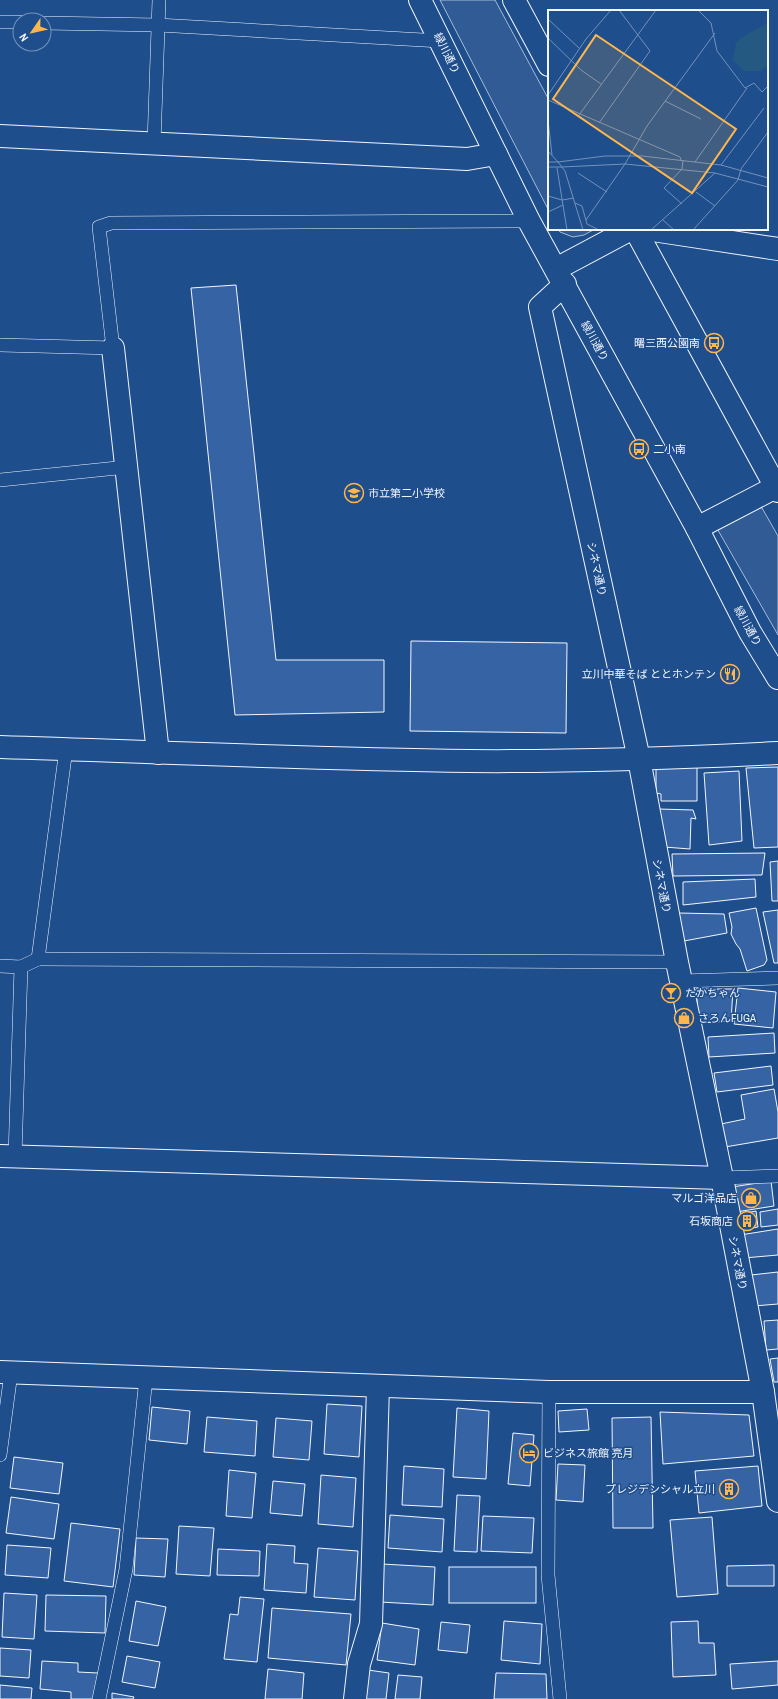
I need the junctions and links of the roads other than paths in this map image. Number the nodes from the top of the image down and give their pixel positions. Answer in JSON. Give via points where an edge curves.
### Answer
{"nodes":[{"id":1,"x":159,"y":0,"type":"edge"},
{"id":2,"x":420,"y":0,"type":"edge"},
{"id":3,"x":514,"y":0,"type":"edge"},
{"id":4,"x":0,"y":22,"type":"edge"},
{"id":5,"x":12,"y":22,"type":"edge"},
{"id":6,"x":52,"y":23,"type":"edge"},
{"id":7,"x":158,"y":25,"type":"junction"},
{"id":8,"x":441,"y":41,"type":"junction"},
{"id":9,"x":548,"y":64,"type":"edge"},
{"id":10,"x":0,"y":136,"type":"edge"},
{"id":11,"x":154,"y":143,"type":"junction"},
{"id":12,"x":496,"y":154,"type":"junction"},
{"id":13,"x":529,"y":221,"type":"junction"},
{"id":14,"x":629,"y":230,"type":"edge"},
{"id":15,"x":636,"y":230,"type":"edge"},
{"id":16,"x":653,"y":230,"type":"edge"},
{"id":17,"x":778,"y":249,"type":"edge"},
{"id":18,"x":560,"y":276,"type":"junction"},
{"id":19,"x":0,"y":345,"type":"edge"},
{"id":20,"x":113,"y":348,"type":"junction"},
{"id":21,"x":127,"y":467,"type":"junction"},
{"id":22,"x":0,"y":480,"type":"edge"},
{"id":23,"x":777,"y":489,"type":"edge"},
{"id":24,"x":697,"y":528,"type":"junction"},
{"id":25,"x":778,"y":678,"type":"edge"},
{"id":26,"x":0,"y":747,"type":"edge"},
{"id":27,"x":66,"y":749,"type":"junction"},
{"id":28,"x":158,"y":753,"type":"junction"},
{"id":29,"x":778,"y":753,"type":"edge"},
{"id":30,"x":638,"y":759,"type":"junction"},
{"id":31,"x":38,"y":959,"type":"junction"},
{"id":32,"x":0,"y":966,"type":"edge"},
{"id":33,"x":21,"y":967,"type":"junction"},
{"id":34,"x":679,"y":971,"type":"junction"},
{"id":35,"x":778,"y":978,"type":"edge"},
{"id":36,"x":8,"y":1156,"type":"edge"},
{"id":37,"x":778,"y":1176,"type":"edge"},
{"id":38,"x":722,"y":1178,"type":"junction"},
{"id":39,"x":6,"y":1373,"type":"edge"},
{"id":40,"x":146,"y":1378,"type":"junction"},
{"id":41,"x":378,"y":1386,"type":"junction"},
{"id":42,"x":548,"y":1392,"type":"junction"},
{"id":43,"x":763,"y":1392,"type":"junction"},
{"id":44,"x":0,"y":1455,"type":"edge"},
{"id":45,"x":778,"y":1501,"type":"edge"},
{"id":46,"x":99,"y":1699,"type":"edge"},
{"id":47,"x":355,"y":1699,"type":"edge"},
{"id":48,"x":560,"y":1699,"type":"edge"}],
"edges":[{"from":1,"to":7,"type":"lane"},
{"from":2,"to":8,"type":"street","name":"緑川通り"},
{"from":3,"to":9,"type":"street"},
{"from":4,"to":5,"type":"lane"},
{"from":6,"to":7,"type":"lane"},
{"from":7,"to":8,"type":"lane"},
{"from":7,"to":11,"type":"lane"},
{"from":8,"to":12,"type":"street","name":"緑川通り"},
{"from":10,"to":11,"type":"street"},
{"from":11,"to":12,"type":"street","via":[[467,159]]},
{"from":12,"to":13,"type":"street","name":"緑川通り"},
{"from":13,"to":18,"type":"street","name":"緑川通り"},
{"from":13,"to":20,"type":"lane","via":[[110,223],[99,227]]},
{"from":14,"to":18,"type":"street"},
{"from":15,"to":23,"type":"street"},
{"from":16,"to":17,"type":"street"},
{"from":18,"to":24,"type":"street","name":"緑川通り"},
{"from":18,"to":30,"type":"street","name":"シネマ通り","via":[[540,308]]},
{"from":19,"to":20,"type":"lane"},
{"from":20,"to":21,"type":"street"},
{"from":21,"to":22,"type":"lane"},
{"from":21,"to":28,"type":"street"},
{"from":23,"to":24,"type":"street"},
{"from":24,"to":25,"type":"street","name":"緑川通り","via":[[750,632]]},
{"from":26,"to":27,"type":"street"},
{"from":27,"to":28,"type":"street"},
{"from":27,"to":31,"type":"lane"},
{"from":28,"to":30,"type":"street","via":[[470,761]]},
{"from":29,"to":30,"type":"street"},
{"from":30,"to":34,"type":"street","name":"シネマ通り"},
{"from":31,"to":33,"type":"lane"},
{"from":31,"to":34,"type":"lane"},
{"from":32,"to":33,"type":"lane"},
{"from":33,"to":36,"type":"lane"},
{"from":34,"to":35,"type":"lane"},
{"from":34,"to":38,"type":"street","name":"シネマ通り"},
{"from":36,"to":38,"type":"street"},
{"from":37,"to":38,"type":"lane"},
{"from":38,"to":43,"type":"street","name":"シネマ通り"},
{"from":39,"to":40,"type":"street"},
{"from":39,"to":44,"type":"lane"},
{"from":40,"to":41,"type":"street"},
{"from":40,"to":46,"type":"lane","via":[[126,1569]]},
{"from":41,"to":42,"type":"street"},
{"from":41,"to":47,"type":"street","via":[[372,1624],[359,1664]]},
{"from":42,"to":43,"type":"street"},
{"from":42,"to":48,"type":"lane","via":[[548,1575]]},
{"from":43,"to":45,"type":"street","name":"シネマ通り"}]}
